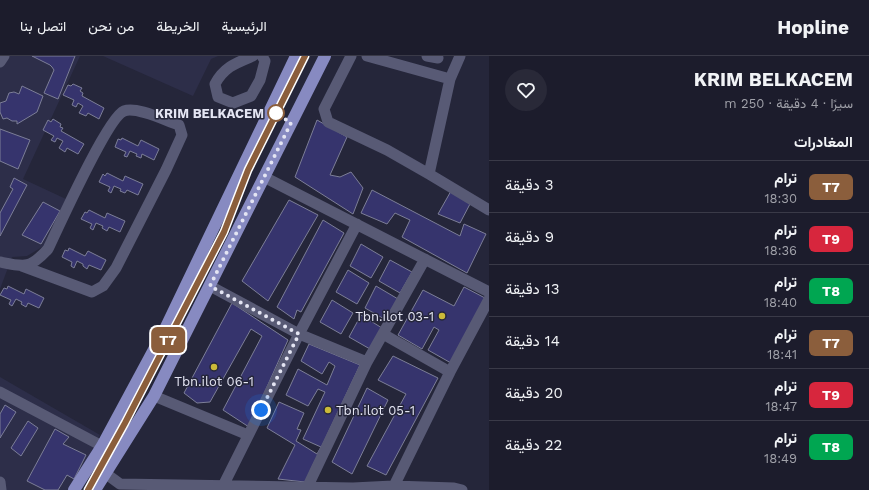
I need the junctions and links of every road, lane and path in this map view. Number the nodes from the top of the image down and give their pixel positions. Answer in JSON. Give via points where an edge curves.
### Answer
{"nodes":[{"id":1,"x":4,"y":56,"type":"edge"},
{"id":2,"x":253,"y":56,"type":"edge"},
{"id":3,"x":262,"y":56,"type":"edge"},
{"id":4,"x":296,"y":56,"type":"edge"},
{"id":5,"x":325,"y":56,"type":"edge"},
{"id":6,"x":351,"y":56,"type":"edge"},
{"id":7,"x":367,"y":56,"type":"edge"},
{"id":8,"x":460,"y":56,"type":"edge"},
{"id":9,"x":0,"y":62,"type":"edge"},
{"id":10,"x":450,"y":78,"type":"junction"},
{"id":11,"x":429,"y":174,"type":"junction"},
{"id":12,"x":264,"y":177,"type":"junction"},
{"id":13,"x":489,"y":210,"type":"edge"},
{"id":14,"x":357,"y":224,"type":"junction"},
{"id":15,"x":425,"y":259,"type":"junction"},
{"id":16,"x":0,"y":262,"type":"edge"},
{"id":17,"x":22,"y":266,"type":"junction"},
{"id":18,"x":210,"y":286,"type":"junction"},
{"id":19,"x":489,"y":292,"type":"edge"},
{"id":20,"x":489,"y":299,"type":"edge"},
{"id":21,"x":299,"y":334,"type":"junction"},
{"id":22,"x":383,"y":334,"type":"junction"},
{"id":23,"x":367,"y":362,"type":"junction"},
{"id":24,"x":450,"y":372,"type":"junction"},
{"id":25,"x":0,"y":392,"type":"edge"},
{"id":26,"x":154,"y":396,"type":"junction"},
{"id":27,"x":248,"y":435,"type":"junction"},
{"id":28,"x":102,"y":446,"type":"junction"},
{"id":29,"x":105,"y":473,"type":"junction"},
{"id":30,"x":0,"y":482,"type":"edge"},
{"id":31,"x":223,"y":486,"type":"junction"},
{"id":32,"x":118,"y":487,"type":"edge"},
{"id":33,"x":159,"y":487,"type":"edge"},
{"id":34,"x":210,"y":488,"type":"edge"},
{"id":35,"x":261,"y":488,"type":"edge"},
{"id":36,"x":393,"y":488,"type":"edge"},
{"id":37,"x":306,"y":489,"type":"edge"},
{"id":38,"x":352,"y":489,"type":"edge"},
{"id":39,"x":443,"y":489,"type":"edge"},
{"id":40,"x":1,"y":490,"type":"edge"},
{"id":41,"x":74,"y":490,"type":"edge"},
{"id":42,"x":95,"y":490,"type":"edge"},
{"id":43,"x":462,"y":490,"type":"edge"}],
"edges":[{"from":1,"to":9,"type":"street"},
{"from":2,"to":3,"type":"street","via":[[221,74],[215,84],[218,97],[233,103],[251,96],[260,80],[265,61]]},
{"from":4,"to":28,"type":"main road","via":[[165,329]]},
{"from":5,"to":12,"type":"main road"},
{"from":6,"to":11,"type":"street","via":[[324,109],[328,122]]},
{"from":7,"to":10,"type":"street"},
{"from":8,"to":10,"type":"street"},
{"from":10,"to":11,"type":"street"},
{"from":11,"to":13,"type":"street"},
{"from":12,"to":14,"type":"street"},
{"from":12,"to":18,"type":"main road"},
{"from":14,"to":15,"type":"street"},
{"from":14,"to":21,"type":"street"},
{"from":15,"to":19,"type":"street"},
{"from":15,"to":22,"type":"street"},
{"from":16,"to":17,"type":"street"},
{"from":17,"to":17,"type":"street","via":[[38,261],[48,249],[103,136],[118,115],[124,111],[137,110],[179,126],[182,135],[166,170],[116,268],[103,286],[92,292]]},
{"from":18,"to":21,"type":"street"},
{"from":18,"to":26,"type":"main road"},
{"from":20,"to":24,"type":"street"},
{"from":21,"to":23,"type":"street"},
{"from":21,"to":27,"type":"street"},
{"from":22,"to":23,"type":"street"},
{"from":22,"to":24,"type":"street"},
{"from":23,"to":37,"type":"street"},
{"from":24,"to":36,"type":"street"},
{"from":25,"to":28,"type":"street"},
{"from":26,"to":27,"type":"street"},
{"from":26,"to":29,"type":"main road"},
{"from":27,"to":31,"type":"street"},
{"from":28,"to":41,"type":"main road"},
{"from":29,"to":32,"type":"street"},
{"from":29,"to":42,"type":"main road"},
{"from":30,"to":40,"type":"street"},
{"from":31,"to":34,"type":"street"},
{"from":31,"to":35,"type":"street"},
{"from":32,"to":33,"type":"street"},
{"from":33,"to":34,"type":"street"},
{"from":35,"to":37,"type":"street"},
{"from":36,"to":38,"type":"street"},
{"from":36,"to":39,"type":"street"},
{"from":37,"to":38,"type":"street"},
{"from":39,"to":43,"type":"street"}]}
